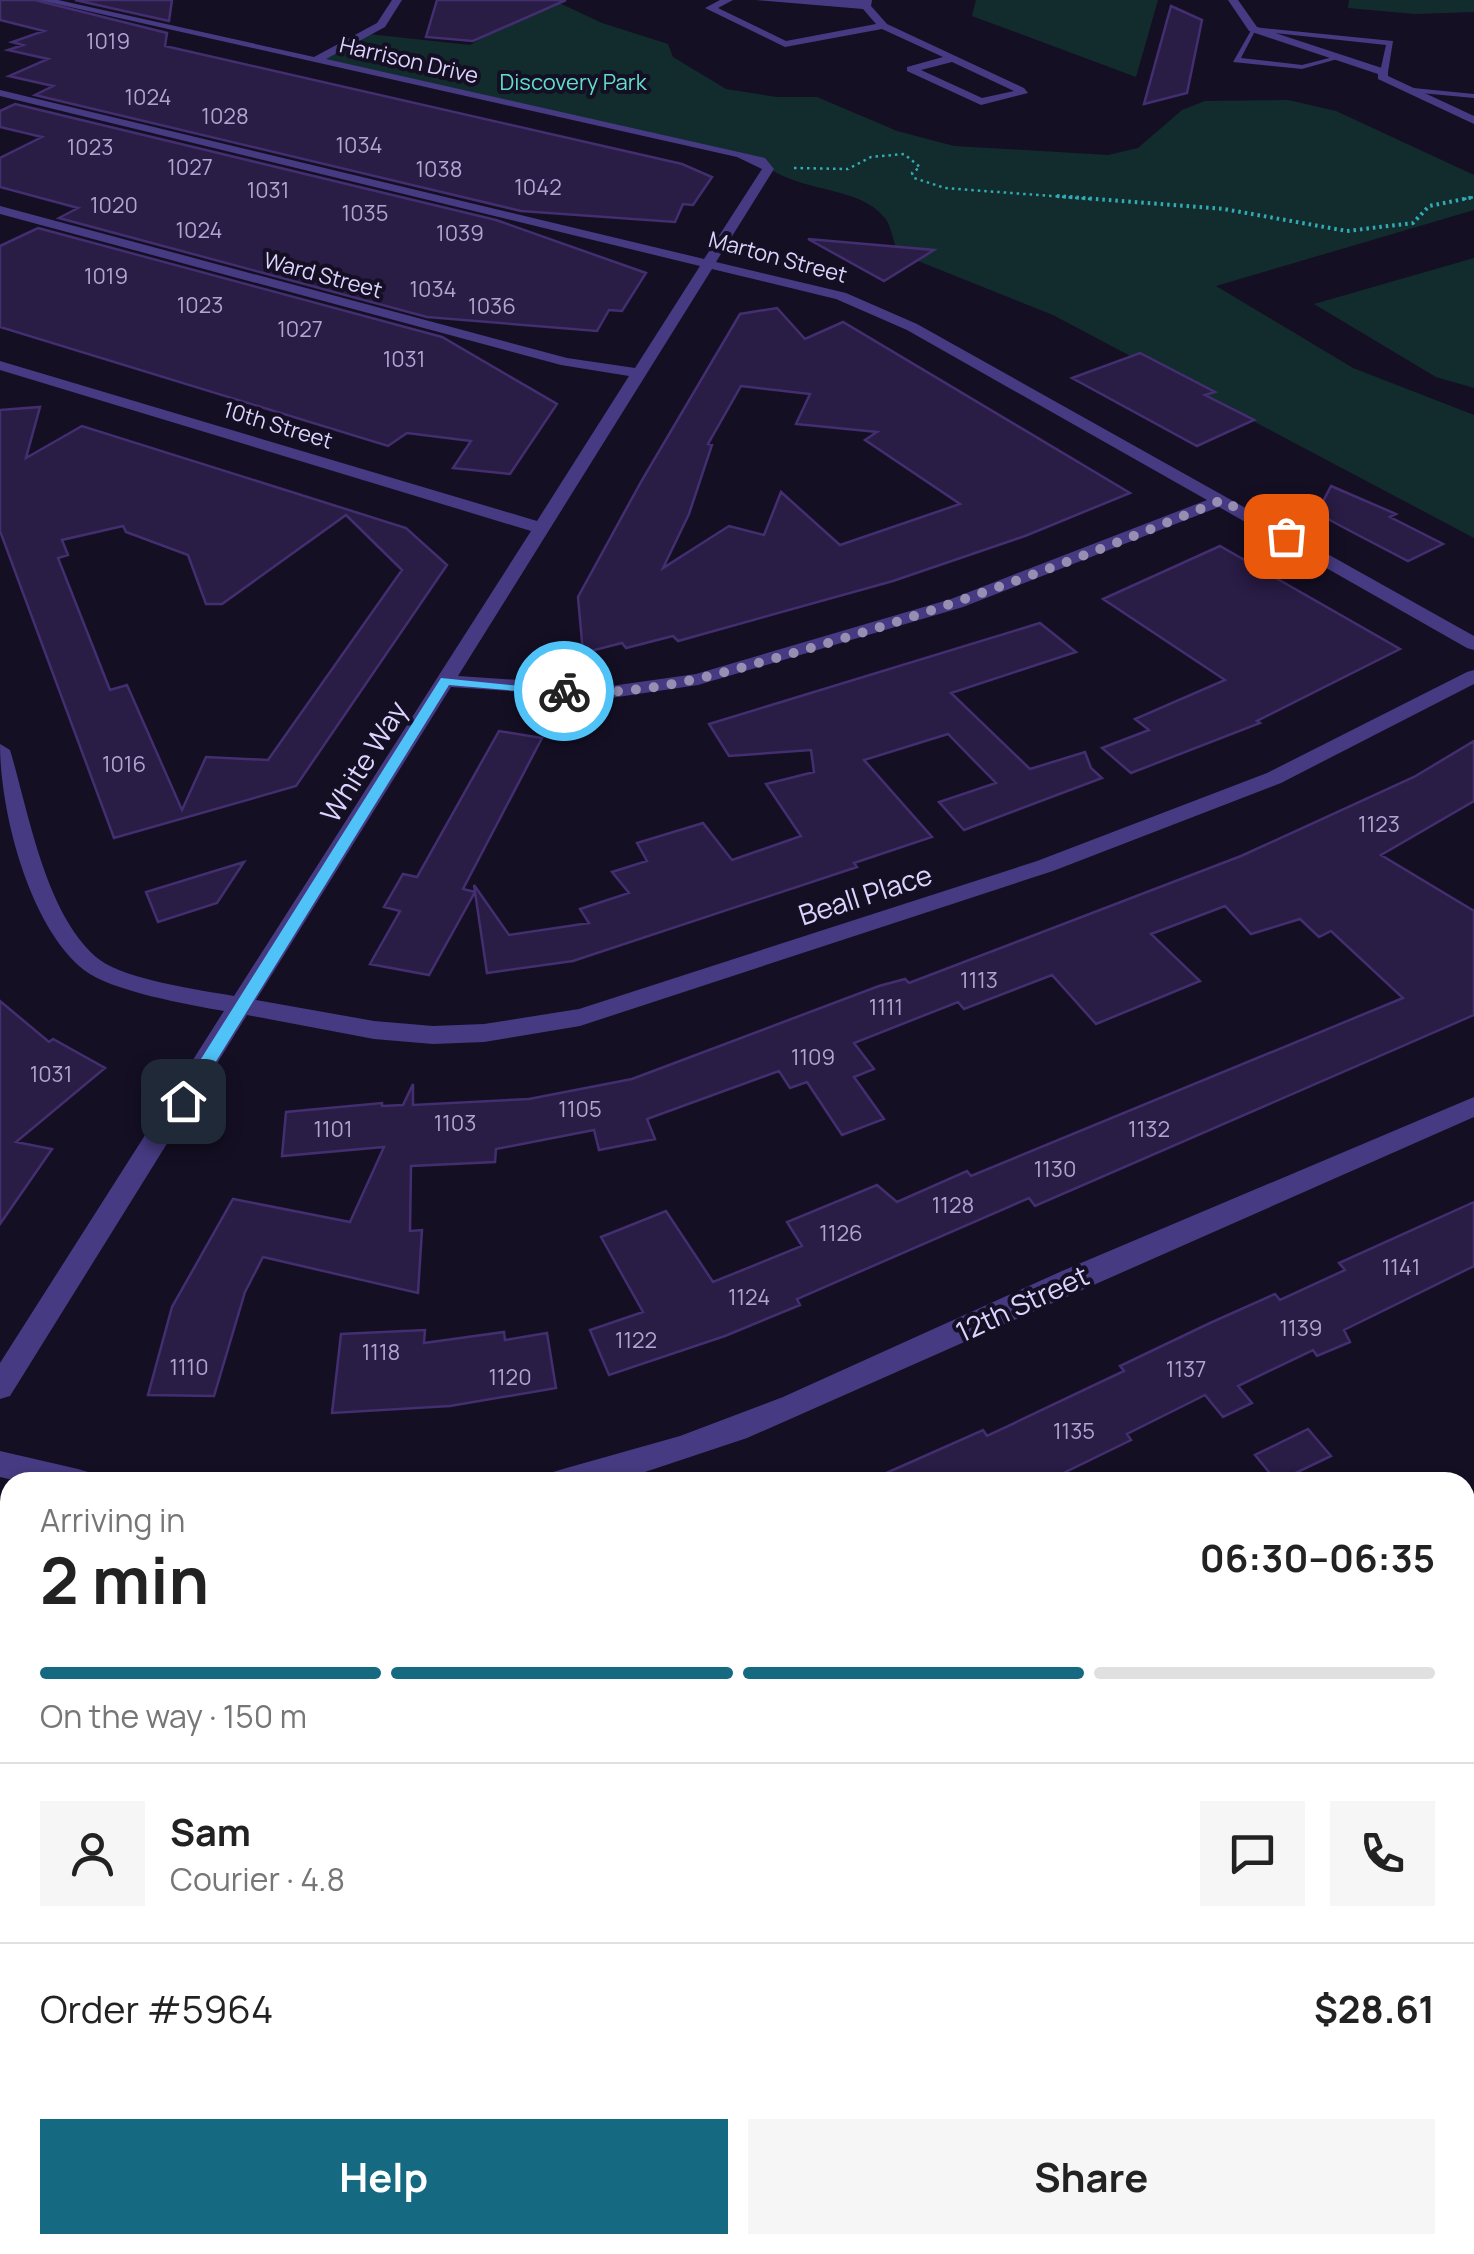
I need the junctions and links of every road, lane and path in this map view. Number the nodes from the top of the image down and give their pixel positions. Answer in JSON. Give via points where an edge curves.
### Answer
{"nodes":[{"id":1,"x":44,"y":0,"type":"edge"},
{"id":2,"x":397,"y":0,"type":"edge"},
{"id":3,"x":728,"y":0,"type":"edge"},
{"id":4,"x":761,"y":0,"type":"edge"},
{"id":5,"x":1233,"y":0,"type":"edge"},
{"id":6,"x":866,"y":3,"type":"edge"},
{"id":7,"x":882,"y":26,"type":"junction"},
{"id":8,"x":1253,"y":29,"type":"junction"},
{"id":9,"x":953,"y":58,"type":"junction"},
{"id":10,"x":1337,"y":58,"type":"junction"},
{"id":11,"x":316,"y":60,"type":"junction"},
{"id":12,"x":1384,"y":72,"type":"junction"},
{"id":13,"x":1413,"y":90,"type":"junction"},
{"id":14,"x":0,"y":92,"type":"edge"},
{"id":15,"x":1474,"y":96,"type":"edge"},
{"id":16,"x":1474,"y":120,"type":"edge"},
{"id":17,"x":764,"y":163,"type":"junction"},
{"id":18,"x":1474,"y":197,"type":"edge"},
{"id":19,"x":0,"y":210,"type":"edge"},
{"id":20,"x":711,"y":262,"type":"junction"},
{"id":21,"x":0,"y":365,"type":"edge"},
{"id":22,"x":636,"y":373,"type":"junction"},
{"id":23,"x":1222,"y":500,"type":"junction"},
{"id":24,"x":544,"y":528,"type":"junction"},
{"id":25,"x":1474,"y":644,"type":"edge"},
{"id":26,"x":1474,"y":676,"type":"edge"},
{"id":27,"x":446,"y":681,"type":"junction"},
{"id":28,"x":0,"y":750,"type":"edge"},
{"id":29,"x":244,"y":1006,"type":"junction"},
{"id":30,"x":1474,"y":1106,"type":"edge"},
{"id":31,"x":0,"y":1387,"type":"edge"},
{"id":32,"x":0,"y":1464,"type":"edge"},
{"id":33,"x":35,"y":1472,"type":"edge"},
{"id":34,"x":599,"y":1472,"type":"edge"}],
"edges":[{"from":1,"to":11,"type":"street","name":"Harrison Drive"},
{"from":2,"to":11,"type":"street","via":[[381,25]]},
{"from":3,"to":7,"type":"street","via":[[710,8],[778,43]]},
{"from":4,"to":6,"type":"street"},
{"from":5,"to":8,"type":"street"},
{"from":6,"to":7,"type":"street"},
{"from":7,"to":9,"type":"street"},
{"from":8,"to":10,"type":"street"},
{"from":8,"to":10,"type":"lane","via":[[1236,60],[1302,67]]},
{"from":8,"to":12,"type":"lane","via":[[1390,43]]},
{"from":9,"to":9,"type":"street","via":[[1020,90],[1022,93],[981,102],[911,69]]},
{"from":10,"to":12,"type":"street"},
{"from":11,"to":17,"type":"street","name":"Harrison Drive"},
{"from":12,"to":13,"type":"street","via":[[1382,77]]},
{"from":13,"to":15,"type":"lane"},
{"from":13,"to":16,"type":"street"},
{"from":14,"to":20,"type":"street","name":"Marton Street"},
{"from":17,"to":18,"type":"path","via":[[830,171],[872,156],[904,154],[920,167],[914,178],[946,188],[1224,209],[1347,231],[1413,223],[1429,206]]},
{"from":17,"to":20,"type":"street","name":"White Way","via":[[766,175]]},
{"from":19,"to":22,"type":"street","name":"Ward Street","via":[[546,357]]},
{"from":20,"to":22,"type":"street","name":"White Way"},
{"from":20,"to":23,"type":"street","name":"Marton Street","via":[[821,290],[894,318]]},
{"from":21,"to":24,"type":"street","name":"10th Street"},
{"from":22,"to":24,"type":"street","name":"White Way"},
{"from":23,"to":25,"type":"street","name":"Marton Street"},
{"from":23,"to":27,"type":"street","via":[[957,603],[698,679],[612,692]]},
{"from":24,"to":27,"type":"street","name":"White Way"},
{"from":26,"to":29,"type":"street","name":"Beall Place","via":[[1274,778],[1186,814],[580,1017],[433,1035]]},
{"from":27,"to":29,"type":"street","name":"White Way"},
{"from":28,"to":29,"type":"street","name":"Beall Place","via":[[44,897],[76,950],[121,980]]},
{"from":29,"to":31,"type":"street","name":"White Way"},
{"from":30,"to":34,"type":"street","name":"12th Street","via":[[1015,1304],[784,1412]]},
{"from":32,"to":33,"type":"street"}]}
